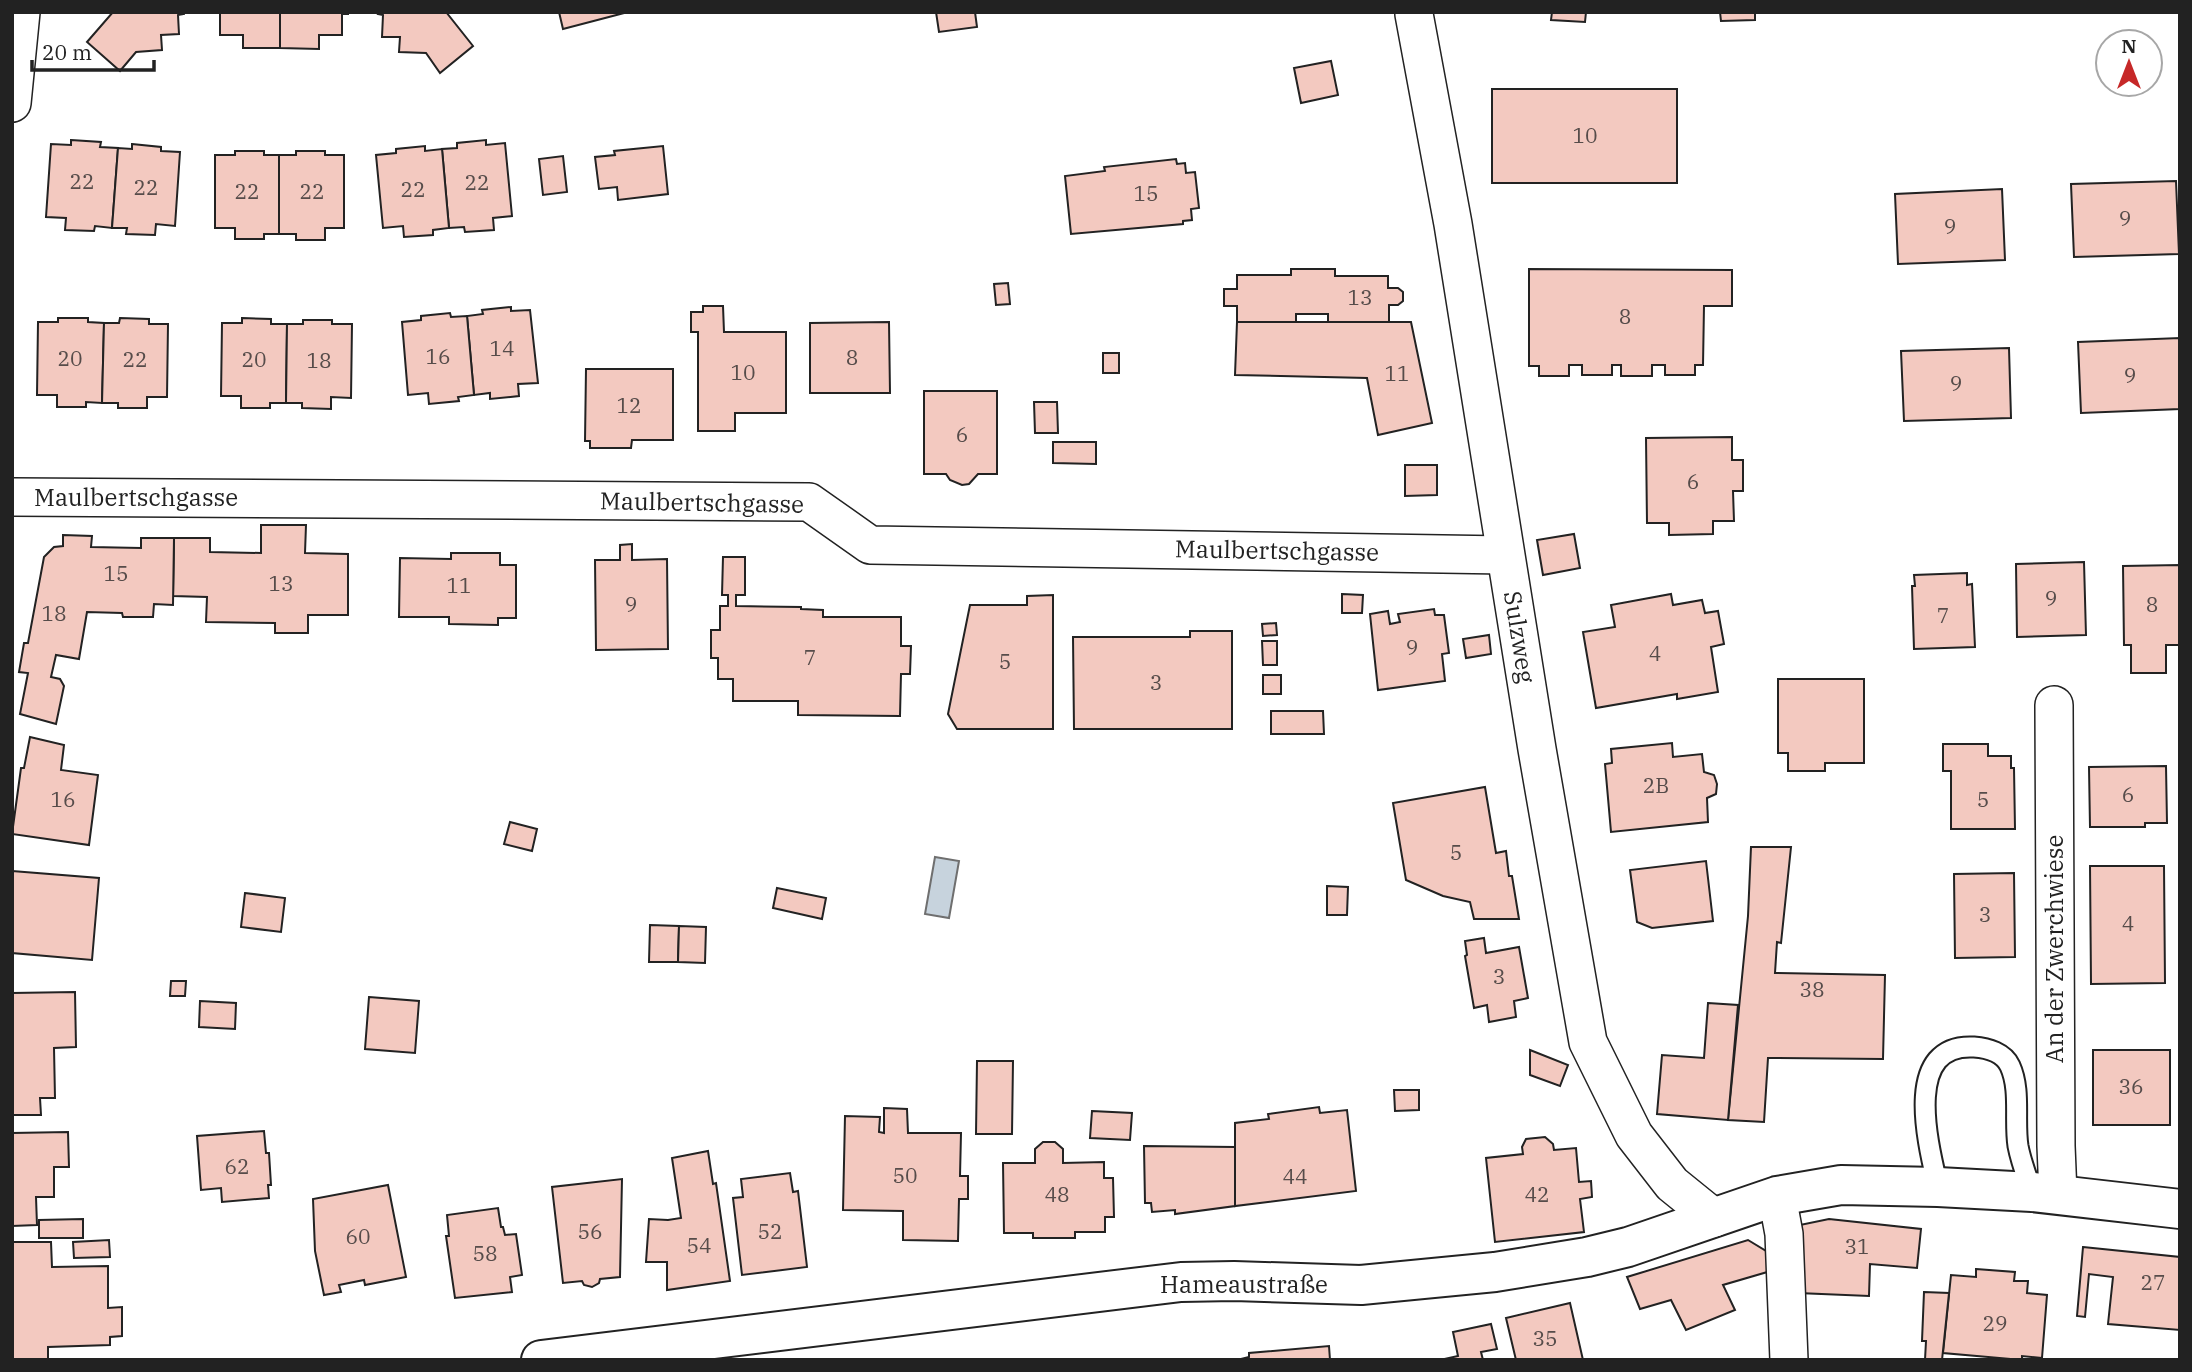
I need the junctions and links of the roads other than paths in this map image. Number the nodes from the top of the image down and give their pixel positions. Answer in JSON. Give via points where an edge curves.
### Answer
{"nodes":[{"id":1,"x":21,"y":12,"type":"edge"},
{"id":2,"x":1414,"y":14,"type":"dead end"},
{"id":3,"x":12,"y":103,"type":"edge"},
{"id":4,"x":12,"y":497,"type":"edge"},
{"id":5,"x":1505,"y":555,"type":"junction"},
{"id":6,"x":2054,"y":705,"type":"dead end"},
{"id":7,"x":1938,"y":1186,"type":"junction"},
{"id":8,"x":2045,"y":1193,"type":"junction"},
{"id":9,"x":1777,"y":1196,"type":"junction"},
{"id":10,"x":2180,"y":1209,"type":"edge"},
{"id":11,"x":1714,"y":1218,"type":"junction"},
{"id":12,"x":541,"y":1360,"type":"edge"},
{"id":13,"x":1789,"y":1360,"type":"edge"}],
"edges":[{"from":1,"to":3,"type":"street"},
{"from":2,"to":5,"type":"street","name":"Sulzweg","via":[[1453,223]]},
{"from":4,"to":5,"type":"street","name":"Maulbertschgasse","via":[[809,502],[870,545]]},
{"from":5,"to":11,"type":"street","name":"Sulzweg","via":[[1588,1042],[1634,1135],[1672,1184]]},
{"from":6,"to":8,"type":"street","name":"An der Zwerchwiese","via":[[2056,1132]]},
{"from":7,"to":8,"type":"main road","name":"Hameaustraße"},
{"from":7,"to":8,"type":"lane","via":[[1925,1117],[1932,1068],[1941,1055],[1954,1048],[1975,1047],[1995,1051],[2010,1065],[2024,1170]]},
{"from":7,"to":9,"type":"main road","name":"Hameaustraße","via":[[1841,1185]]},
{"from":8,"to":10,"type":"main road","name":"Hameaustraße"},
{"from":9,"to":11,"type":"main road","name":"Hameaustraße"},
{"from":9,"to":13,"type":"street","via":[[1784,1234]]},
{"from":11,"to":12,"type":"main road","name":"Hameaustraße","via":[[1598,1254],[1483,1274],[1361,1285],[1181,1282]]}]}
